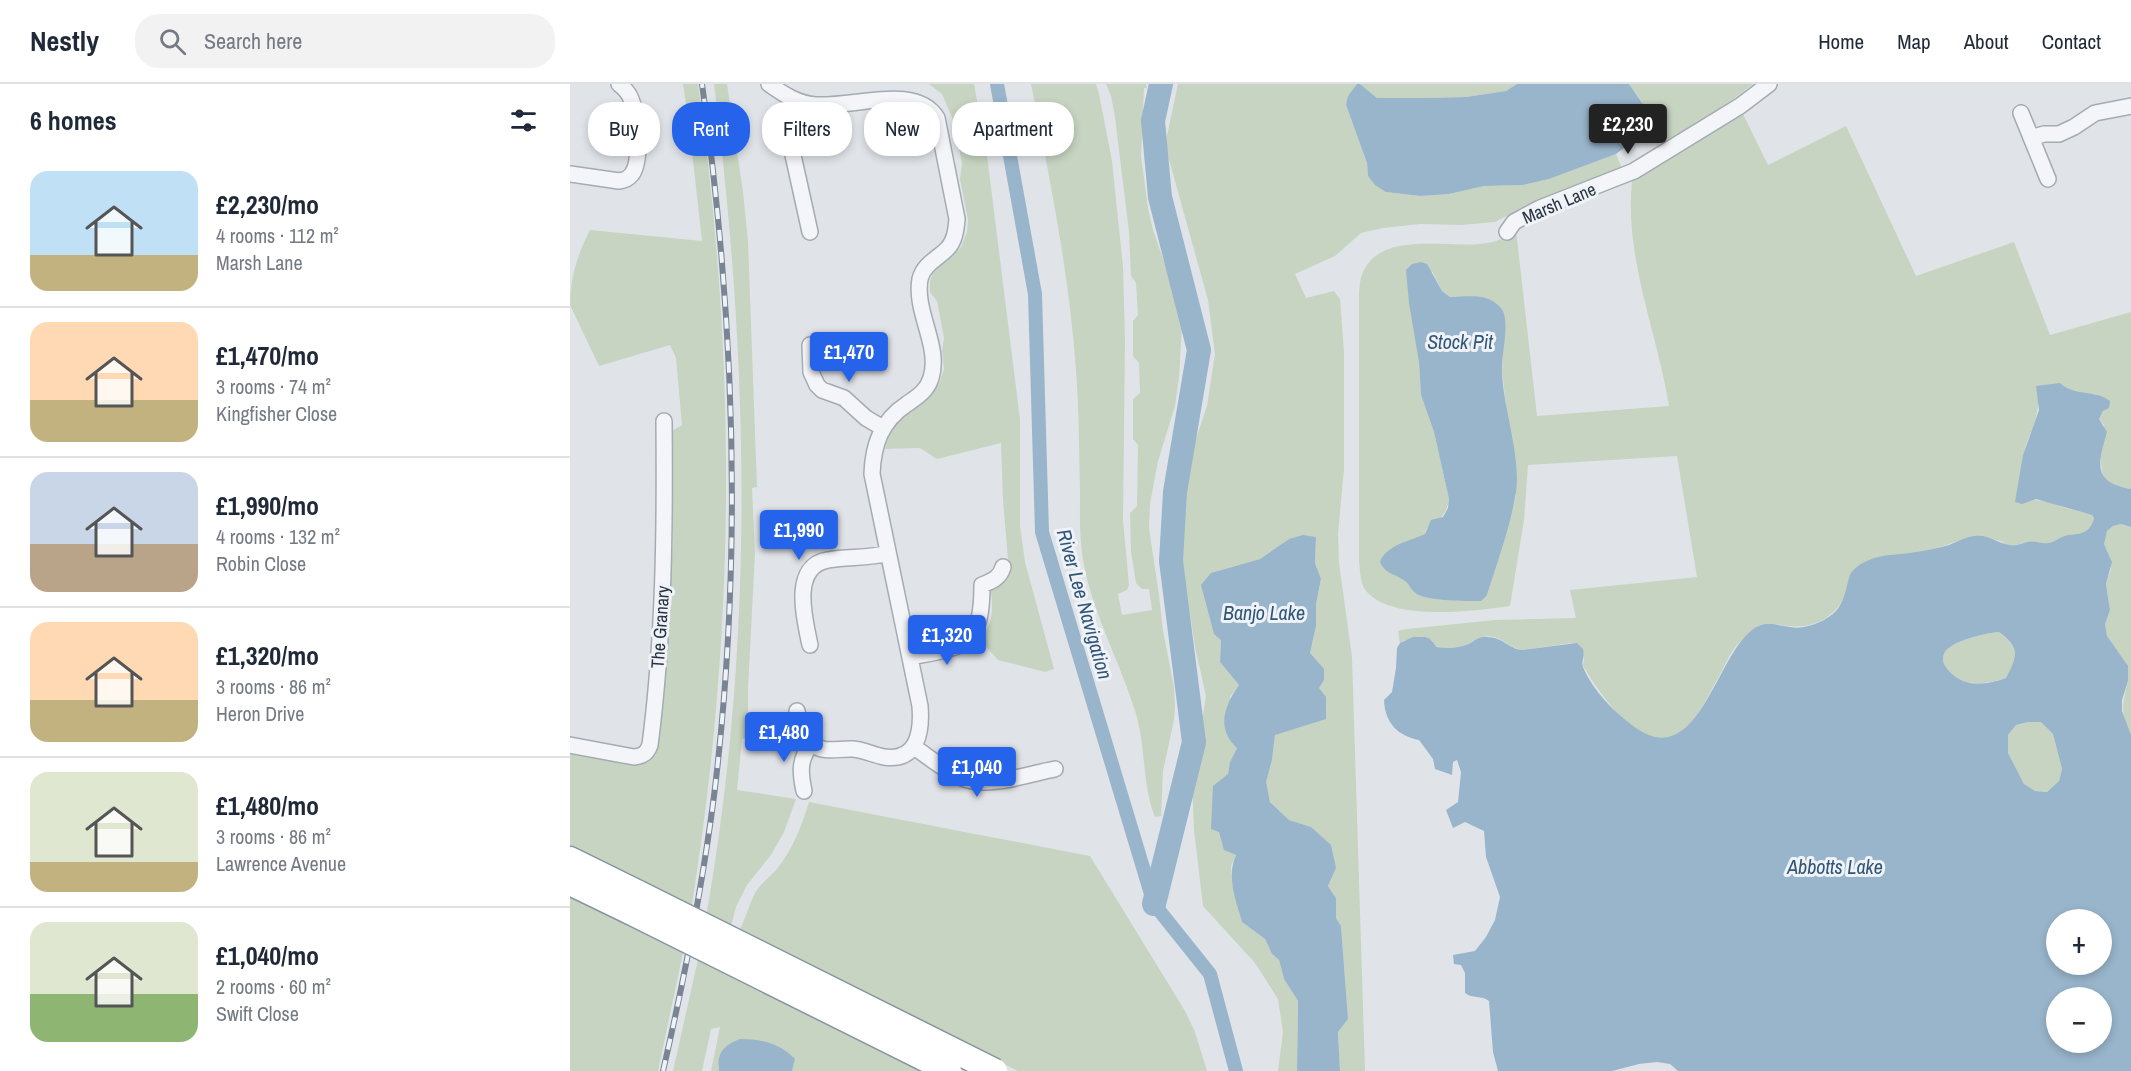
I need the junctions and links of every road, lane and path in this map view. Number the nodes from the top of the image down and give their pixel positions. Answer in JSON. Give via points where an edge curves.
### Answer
{"nodes":[{"id":1,"x":619,"y":84,"type":"edge"},
{"id":2,"x":769,"y":84,"type":"edge"},
{"id":3,"x":1769,"y":84,"type":"edge"},
{"id":4,"x":794,"y":100,"type":"junction"},
{"id":5,"x":2131,"y":106,"type":"edge"},
{"id":6,"x":2021,"y":113,"type":"dead end"},
{"id":7,"x":2031,"y":138,"type":"junction"},
{"id":8,"x":570,"y":174,"type":"edge"},
{"id":9,"x":2048,"y":179,"type":"dead end"},
{"id":10,"x":810,"y":232,"type":"dead end"},
{"id":11,"x":1507,"y":232,"type":"dead end"},
{"id":12,"x":810,"y":345,"type":"dead end"},
{"id":13,"x":664,"y":421,"type":"dead end"},
{"id":14,"x":883,"y":428,"type":"junction"},
{"id":15,"x":888,"y":553,"type":"junction"},
{"id":16,"x":1003,"y":567,"type":"dead end"},
{"id":17,"x":810,"y":645,"type":"dead end"},
{"id":18,"x":910,"y":657,"type":"junction"},
{"id":19,"x":797,"y":711,"type":"dead end"},
{"id":20,"x":811,"y":744,"type":"junction"},
{"id":21,"x":570,"y":745,"type":"edge"},
{"id":22,"x":914,"y":747,"type":"junction"},
{"id":23,"x":1055,"y":769,"type":"dead end"},
{"id":24,"x":804,"y":790,"type":"dead end"},
{"id":25,"x":570,"y":859,"type":"edge"},
{"id":26,"x":570,"y":883,"type":"edge"},
{"id":27,"x":634,"y":903,"type":"junction"},
{"id":28,"x":949,"y":1071,"type":"edge"},
{"id":29,"x":996,"y":1071,"type":"edge"}],
"edges":[{"from":1,"to":8,"type":"street","via":[[631,97],[636,115],[634,171],[619,181]]},
{"from":2,"to":4,"type":"street"},
{"from":3,"to":11,"type":"street","name":"Marsh Lane","via":[[1634,171],[1540,208],[1514,222]]},
{"from":4,"to":10,"type":"street","via":[[788,113],[789,136]]},
{"from":4,"to":14,"type":"street","via":[[822,105],[905,90],[925,98],[937,118],[957,219],[950,245],[926,267],[920,282],[932,377],[925,390],[896,412]]},
{"from":5,"to":7,"type":"street","via":[[2095,113],[2059,134]]},
{"from":6,"to":7,"type":"street"},
{"from":7,"to":9,"type":"street"},
{"from":12,"to":14,"type":"street","via":[[811,372],[817,385],[844,398]]},
{"from":13,"to":21,"type":"street","name":"The Granary","via":[[662,599],[650,745],[641,757],[634,757]]},
{"from":14,"to":15,"type":"street","via":[[875,446],[872,474]]},
{"from":15,"to":17,"type":"street","via":[[827,560],[815,567],[805,581],[802,596]]},
{"from":15,"to":18,"type":"street"},
{"from":16,"to":18,"type":"street","via":[[997,578],[982,585],[981,617],[969,639],[954,648]]},
{"from":18,"to":22,"type":"street","via":[[921,719]]},
{"from":19,"to":20,"type":"street"},
{"from":20,"to":22,"type":"street","via":[[819,749],[853,749],[889,757],[905,755]]},
{"from":20,"to":24,"type":"street","via":[[800,769]]},
{"from":22,"to":23,"type":"street","via":[[954,774],[972,781],[989,782]]},
{"from":25,"to":27,"type":"highway"},
{"from":26,"to":27,"type":"highway"},
{"from":27,"to":28,"type":"highway","bridge":true},
{"from":27,"to":29,"type":"highway","bridge":true}]}
